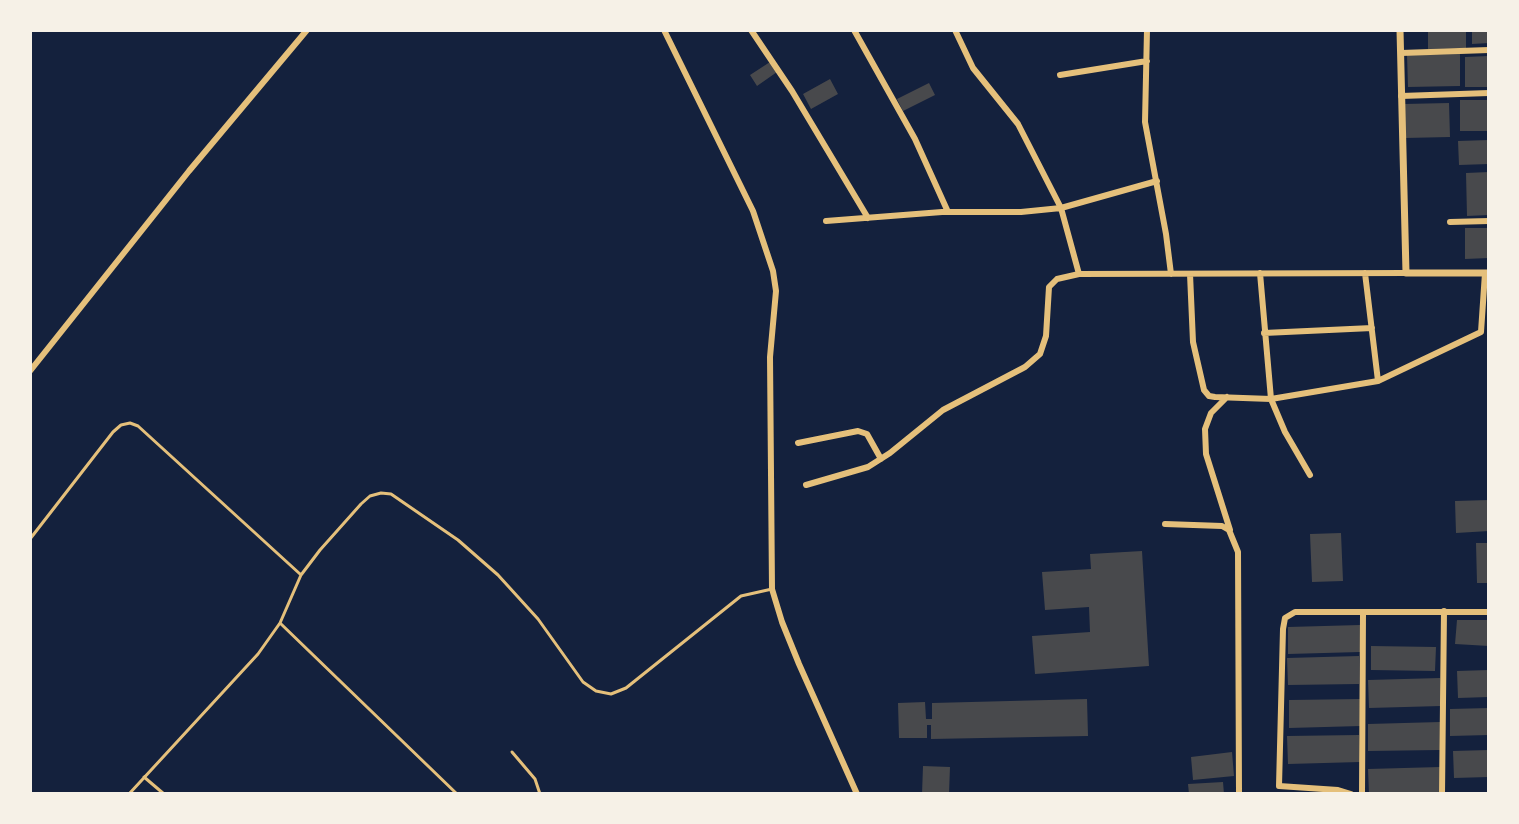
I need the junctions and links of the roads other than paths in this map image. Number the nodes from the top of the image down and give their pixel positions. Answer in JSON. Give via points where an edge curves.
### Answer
{"nodes":[{"id":1,"x":307,"y":30,"type":"edge"},
{"id":2,"x":664,"y":30,"type":"edge"},
{"id":3,"x":751,"y":30,"type":"edge"},
{"id":4,"x":854,"y":30,"type":"edge"},
{"id":5,"x":955,"y":30,"type":"edge"},
{"id":6,"x":1147,"y":30,"type":"edge"},
{"id":7,"x":1400,"y":30,"type":"edge"},
{"id":8,"x":1489,"y":50,"type":"edge"},
{"id":9,"x":1401,"y":53,"type":"junction"},
{"id":10,"x":1147,"y":61,"type":"junction"},
{"id":11,"x":1060,"y":75,"type":"dead end"},
{"id":12,"x":1489,"y":93,"type":"edge"},
{"id":13,"x":1401,"y":96,"type":"junction"},
{"id":14,"x":1157,"y":181,"type":"junction"},
{"id":15,"x":1061,"y":208,"type":"junction"},
{"id":16,"x":948,"y":212,"type":"junction"},
{"id":17,"x":868,"y":218,"type":"junction"},
{"id":18,"x":826,"y":221,"type":"dead end"},
{"id":19,"x":1489,"y":221,"type":"edge"},
{"id":20,"x":1450,"y":222,"type":"dead end"},
{"id":21,"x":1260,"y":273,"type":"junction"},
{"id":22,"x":1365,"y":273,"type":"junction"},
{"id":23,"x":1406,"y":273,"type":"junction"},
{"id":24,"x":1487,"y":273,"type":"edge"},
{"id":25,"x":1079,"y":274,"type":"junction"},
{"id":26,"x":1171,"y":274,"type":"junction"},
{"id":27,"x":1190,"y":274,"type":"junction"},
{"id":28,"x":1372,"y":328,"type":"junction"},
{"id":29,"x":1264,"y":333,"type":"junction"},
{"id":30,"x":30,"y":371,"type":"edge"},
{"id":31,"x":1378,"y":381,"type":"junction"},
{"id":32,"x":1228,"y":397,"type":"junction"},
{"id":33,"x":1271,"y":399,"type":"junction"},
{"id":34,"x":798,"y":443,"type":"dead end"},
{"id":35,"x":881,"y":459,"type":"junction"},
{"id":36,"x":1310,"y":475,"type":"dead end"},
{"id":37,"x":806,"y":485,"type":"dead end"},
{"id":38,"x":1165,"y":524,"type":"dead end"},
{"id":39,"x":30,"y":539,"type":"edge"},
{"id":40,"x":1234,"y":541,"type":"junction"},
{"id":41,"x":301,"y":575,"type":"junction"},
{"id":42,"x":772,"y":589,"type":"junction"},
{"id":43,"x":1444,"y":611,"type":"junction"},
{"id":44,"x":1363,"y":612,"type":"junction"},
{"id":45,"x":1489,"y":612,"type":"edge"},
{"id":46,"x":280,"y":623,"type":"junction"},
{"id":47,"x":512,"y":752,"type":"dead end"},
{"id":48,"x":144,"y":777,"type":"junction"},
{"id":49,"x":1279,"y":786,"type":"junction"},
{"id":50,"x":129,"y":794,"type":"edge"},
{"id":51,"x":164,"y":794,"type":"edge"},
{"id":52,"x":457,"y":794,"type":"edge"},
{"id":53,"x":540,"y":794,"type":"edge"},
{"id":54,"x":857,"y":794,"type":"edge"},
{"id":55,"x":1239,"y":794,"type":"edge"},
{"id":56,"x":1279,"y":794,"type":"edge"},
{"id":57,"x":1351,"y":794,"type":"edge"},
{"id":58,"x":1362,"y":794,"type":"edge"},
{"id":59,"x":1442,"y":794,"type":"edge"}],
"edges":[{"from":1,"to":30,"type":"street"},
{"from":2,"to":42,"type":"street","via":[[753,211],[773,271]]},
{"from":3,"to":17,"type":"street"},
{"from":4,"to":16,"type":"street","via":[[915,139]]},
{"from":5,"to":15,"type":"street","via":[[973,68],[1018,124]]},
{"from":6,"to":10,"type":"street"},
{"from":7,"to":9,"type":"street"},
{"from":8,"to":9,"type":"street"},
{"from":9,"to":13,"type":"street"},
{"from":10,"to":11,"type":"street"},
{"from":10,"to":14,"type":"street","via":[[1145,122]]},
{"from":12,"to":13,"type":"street"},
{"from":13,"to":23,"type":"street"},
{"from":14,"to":15,"type":"street"},
{"from":14,"to":26,"type":"street"},
{"from":15,"to":16,"type":"street"},
{"from":15,"to":25,"type":"street"},
{"from":16,"to":17,"type":"street"},
{"from":17,"to":18,"type":"street"},
{"from":19,"to":20,"type":"street"},
{"from":21,"to":22,"type":"street"},
{"from":21,"to":27,"type":"street"},
{"from":21,"to":29,"type":"street"},
{"from":22,"to":23,"type":"street"},
{"from":22,"to":28,"type":"street"},
{"from":23,"to":24,"type":"street"},
{"from":24,"to":31,"type":"street","via":[[1481,332]]},
{"from":25,"to":26,"type":"street"},
{"from":25,"to":35,"type":"street","via":[[1057,279],[1049,287],[1040,354],[943,410]]},
{"from":26,"to":27,"type":"street"},
{"from":27,"to":32,"type":"street","via":[[1193,342],[1204,390],[1209,396]]},
{"from":28,"to":29,"type":"street"},
{"from":28,"to":31,"type":"street"},
{"from":29,"to":33,"type":"street"},
{"from":31,"to":33,"type":"street"},
{"from":32,"to":33,"type":"street"},
{"from":32,"to":40,"type":"street","via":[[1206,421],[1206,454]]},
{"from":33,"to":36,"type":"street"},
{"from":34,"to":35,"type":"street","via":[[858,431],[867,434]]},
{"from":35,"to":37,"type":"street"},
{"from":38,"to":40,"type":"street","via":[[1216,525],[1229,530]]},
{"from":39,"to":41,"type":"lane","via":[[113,432],[130,423]]},
{"from":40,"to":55,"type":"street","via":[[1240,558]]},
{"from":41,"to":42,"type":"lane","via":[[361,504],[370,496],[391,494],[498,575],[583,682],[611,694],[626,688],[741,596]]},
{"from":41,"to":46,"type":"lane"},
{"from":42,"to":54,"type":"street"},
{"from":43,"to":44,"type":"street"},
{"from":43,"to":45,"type":"street"},
{"from":43,"to":59,"type":"street"},
{"from":44,"to":49,"type":"street","via":[[1295,612],[1285,618]]},
{"from":44,"to":58,"type":"street"},
{"from":46,"to":48,"type":"lane","via":[[258,654]]},
{"from":46,"to":52,"type":"lane"},
{"from":47,"to":53,"type":"lane","via":[[535,779]]},
{"from":48,"to":50,"type":"lane"},
{"from":48,"to":51,"type":"lane"},
{"from":49,"to":56,"type":"street"},
{"from":49,"to":57,"type":"street"}]}
